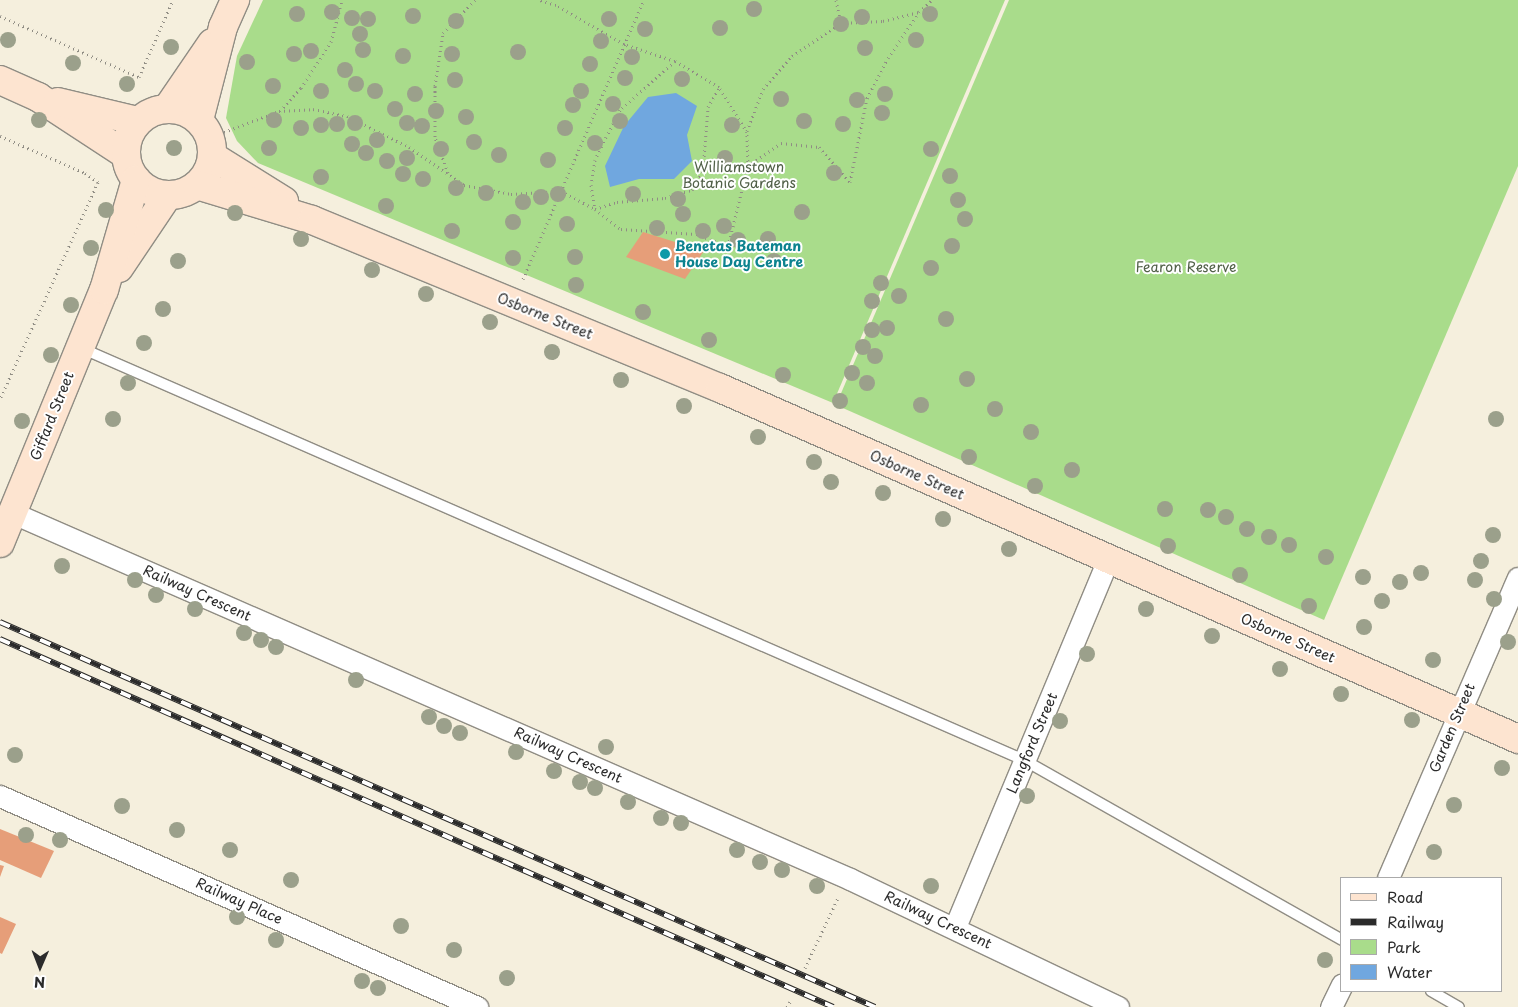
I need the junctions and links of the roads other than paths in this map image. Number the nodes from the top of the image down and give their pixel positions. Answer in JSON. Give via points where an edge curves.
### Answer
{"nodes":[{"id":1,"x":235,"y":0,"type":"edge"},
{"id":2,"x":223,"y":27,"type":"junction"},
{"id":3,"x":0,"y":80,"type":"edge"},
{"id":4,"x":38,"y":97,"type":"junction"},
{"id":5,"x":166,"y":109,"type":"junction"},
{"id":6,"x":138,"y":121,"type":"junction"},
{"id":7,"x":207,"y":138,"type":"junction"},
{"id":8,"x":125,"y":154,"type":"junction"},
{"id":9,"x":136,"y":180,"type":"junction"},
{"id":10,"x":196,"y":185,"type":"junction"},
{"id":11,"x":168,"y":195,"type":"junction"},
{"id":12,"x":312,"y":220,"type":"junction"},
{"id":13,"x":104,"y":290,"type":"junction"},
{"id":14,"x":80,"y":348,"type":"junction"},
{"id":15,"x":13,"y":513,"type":"junction"},
{"id":16,"x":0,"y":542,"type":"edge"},
{"id":17,"x":1108,"y":559,"type":"junction"},
{"id":18,"x":1518,"y":578,"type":"edge"},
{"id":19,"x":1458,"y":713,"type":"junction"},
{"id":20,"x":1518,"y":739,"type":"edge"},
{"id":21,"x":1024,"y":760,"type":"junction"},
{"id":22,"x":0,"y":796,"type":"edge"},
{"id":23,"x":1388,"y":877,"type":"edge"},
{"id":24,"x":955,"y":927,"type":"junction"},
{"id":25,"x":1340,"y":939,"type":"edge"},
{"id":26,"x":1340,"y":988,"type":"edge"},
{"id":27,"x":1433,"y":992,"type":"edge"},
{"id":28,"x":477,"y":1007,"type":"edge"},
{"id":29,"x":1118,"y":1007,"type":"edge"},
{"id":30,"x":1331,"y":1007,"type":"edge"},
{"id":31,"x":1459,"y":1007,"type":"edge"}],
"edges":[{"from":1,"to":2,"type":"street"},
{"from":2,"to":5,"type":"street"},
{"from":2,"to":7,"type":"street"},
{"from":3,"to":4,"type":"street"},
{"from":4,"to":6,"type":"street"},
{"from":4,"to":8,"type":"street"},
{"from":5,"to":6,"type":"street","via":[[156,110]]},
{"from":5,"to":7,"type":"street","via":[[178,109]]},
{"from":6,"to":8,"type":"street","via":[[130,131]]},
{"from":7,"to":10,"type":"street","via":[[204,177]]},
{"from":7,"to":12,"type":"street","name":"Osborne Street"},
{"from":8,"to":9,"type":"street"},
{"from":9,"to":11,"type":"street","via":[[156,193]]},
{"from":9,"to":13,"type":"street","name":"Giffard Street"},
{"from":10,"to":11,"type":"street"},
{"from":10,"to":12,"type":"street","name":"Osborne Street"},
{"from":11,"to":13,"type":"street","name":"Giffard Street"},
{"from":12,"to":17,"type":"street","name":"Osborne Street","via":[[720,388]]},
{"from":13,"to":14,"type":"street","name":"Giffard Street"},
{"from":14,"to":15,"type":"street","name":"Giffard Street"},
{"from":14,"to":21,"type":"lane"},
{"from":15,"to":16,"type":"street","name":"Giffard Street"},
{"from":15,"to":24,"type":"street","name":"Railway Crescent","via":[[850,878]]},
{"from":17,"to":19,"type":"street","name":"Osborne Street"},
{"from":17,"to":21,"type":"street","name":"Langford Street"},
{"from":18,"to":19,"type":"street","name":"Garden Street"},
{"from":19,"to":20,"type":"street","name":"Osborne Street"},
{"from":19,"to":23,"type":"street","name":"Garden Street"},
{"from":21,"to":24,"type":"street","name":"Langford Street"},
{"from":21,"to":25,"type":"lane"},
{"from":22,"to":28,"type":"street","name":"Railway Place"},
{"from":24,"to":29,"type":"street","name":"Railway Crescent"},
{"from":26,"to":30,"type":"street"},
{"from":27,"to":31,"type":"lane"}]}
